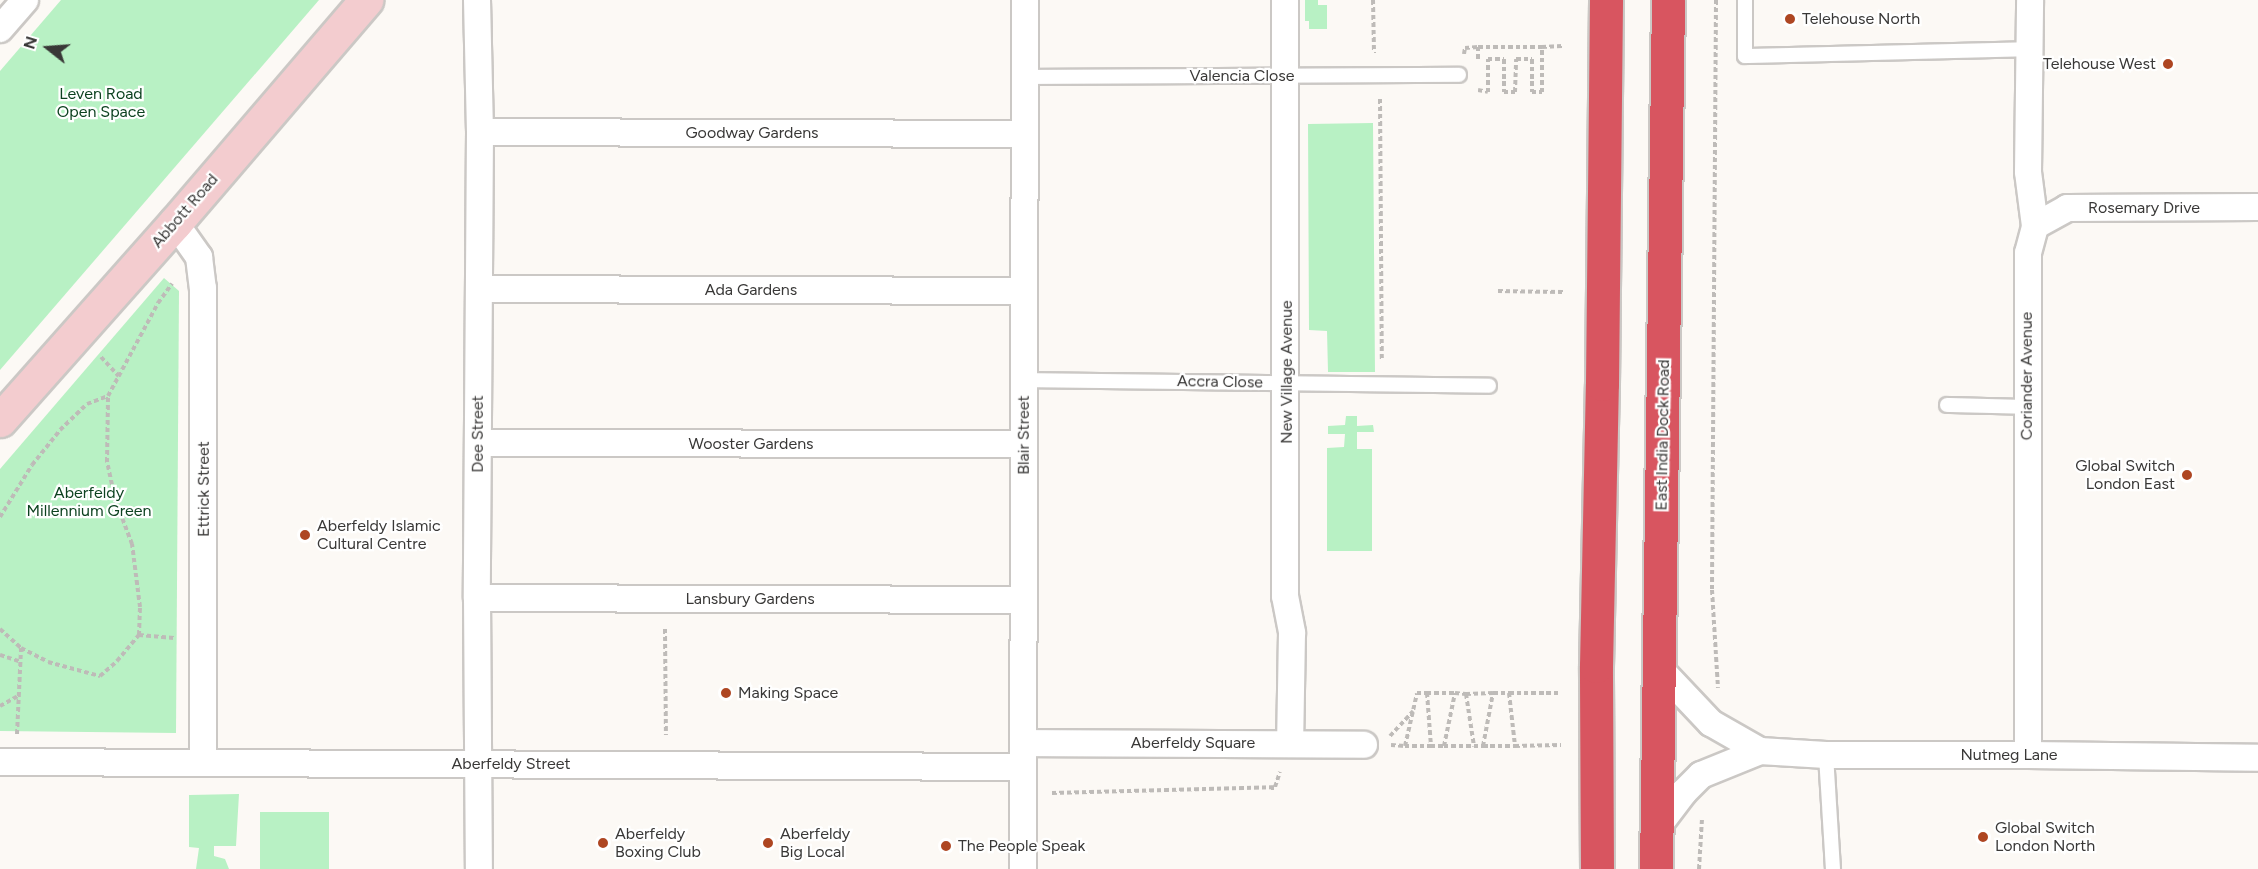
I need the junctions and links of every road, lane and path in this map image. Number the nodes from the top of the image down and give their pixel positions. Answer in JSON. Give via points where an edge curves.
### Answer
{"nodes":[{"id":1,"x":366,"y":0,"type":"edge"},
{"id":2,"x":477,"y":0,"type":"edge"},
{"id":3,"x":1024,"y":0,"type":"edge"},
{"id":4,"x":1285,"y":0,"type":"edge"},
{"id":5,"x":1373,"y":0,"type":"edge"},
{"id":6,"x":1606,"y":0,"type":"edge"},
{"id":7,"x":1668,"y":0,"type":"edge"},
{"id":8,"x":1716,"y":0,"type":"edge"},
{"id":9,"x":1745,"y":0,"type":"edge"},
{"id":10,"x":2030,"y":0,"type":"edge"},
{"id":11,"x":18,"y":3,"type":"edge"},
{"id":12,"x":0,"y":29,"type":"edge"},
{"id":13,"x":1562,"y":46,"type":"dead end"},
{"id":14,"x":1478,"y":47,"type":"junction"},
{"id":15,"x":1542,"y":47,"type":"junction"},
{"id":16,"x":2029,"y":50,"type":"junction"},
{"id":17,"x":1478,"y":70,"type":"dead end"},
{"id":18,"x":1458,"y":75,"type":"joint"},
{"id":19,"x":1286,"y":76,"type":"junction"},
{"id":20,"x":1374,"y":76,"type":"junction"},
{"id":21,"x":1025,"y":78,"type":"junction"},
{"id":22,"x":1478,"y":81,"type":"dead end"},
{"id":23,"x":480,"y":132,"type":"junction"},
{"id":24,"x":1024,"y":134,"type":"junction"},
{"id":25,"x":2258,"y":207,"type":"edge"},
{"id":26,"x":175,"y":223,"type":"junction"},
{"id":27,"x":2035,"y":226,"type":"junction"},
{"id":28,"x":197,"y":255,"type":"junction"},
{"id":29,"x":479,"y":289,"type":"junction"},
{"id":30,"x":1024,"y":291,"type":"junction"},
{"id":31,"x":1498,"y":291,"type":"dead end"},
{"id":32,"x":1563,"y":292,"type":"dead end"},
{"id":33,"x":1024,"y":380,"type":"junction"},
{"id":34,"x":1287,"y":383,"type":"junction"},
{"id":35,"x":1382,"y":385,"type":"junction"},
{"id":36,"x":1489,"y":386,"type":"dead end"},
{"id":37,"x":108,"y":396,"type":"junction"},
{"id":38,"x":1947,"y":405,"type":"dead end"},
{"id":39,"x":2027,"y":407,"type":"junction"},
{"id":40,"x":0,"y":420,"type":"edge"},
{"id":41,"x":478,"y":443,"type":"junction"},
{"id":42,"x":1023,"y":444,"type":"junction"},
{"id":43,"x":0,"y":517,"type":"edge"},
{"id":44,"x":477,"y":598,"type":"junction"},
{"id":45,"x":665,"y":598,"type":"junction"},
{"id":46,"x":1023,"y":600,"type":"junction"},
{"id":47,"x":0,"y":629,"type":"edge"},
{"id":48,"x":21,"y":648,"type":"junction"},
{"id":49,"x":0,"y":654,"type":"edge"},
{"id":50,"x":21,"y":662,"type":"junction"},
{"id":51,"x":1658,"y":666,"type":"junction"},
{"id":52,"x":1427,"y":693,"type":"junction"},
{"id":53,"x":1455,"y":693,"type":"junction"},
{"id":54,"x":1466,"y":693,"type":"junction"},
{"id":55,"x":1493,"y":693,"type":"junction"},
{"id":56,"x":1509,"y":693,"type":"junction"},
{"id":57,"x":1561,"y":693,"type":"dead end"},
{"id":58,"x":18,"y":696,"type":"junction"},
{"id":59,"x":1719,"y":698,"type":"dead end"},
{"id":60,"x":0,"y":706,"type":"edge"},
{"id":61,"x":1414,"y":710,"type":"junction"},
{"id":62,"x":1398,"y":727,"type":"dead end"},
{"id":63,"x":1290,"y":744,"type":"junction"},
{"id":64,"x":1364,"y":745,"type":"joint"},
{"id":65,"x":1405,"y":746,"type":"junction"},
{"id":66,"x":1431,"y":746,"type":"junction"},
{"id":67,"x":1444,"y":746,"type":"junction"},
{"id":68,"x":1474,"y":746,"type":"junction"},
{"id":69,"x":1483,"y":746,"type":"junction"},
{"id":70,"x":1515,"y":746,"type":"junction"},
{"id":71,"x":1561,"y":746,"type":"dead end"},
{"id":72,"x":1760,"y":751,"type":"junction"},
{"id":73,"x":1023,"y":755,"type":"junction"},
{"id":74,"x":1826,"y":755,"type":"junction"},
{"id":75,"x":2028,"y":755,"type":"junction"},
{"id":76,"x":2258,"y":758,"type":"edge"},
{"id":77,"x":9,"y":762,"type":"edge"},
{"id":78,"x":203,"y":763,"type":"junction"},
{"id":79,"x":478,"y":764,"type":"junction"},
{"id":80,"x":666,"y":764,"type":"junction"},
{"id":81,"x":1023,"y":794,"type":"junction"},
{"id":82,"x":1703,"y":814,"type":"dead end"},
{"id":83,"x":1656,"y":829,"type":"junction"},
{"id":84,"x":479,"y":869,"type":"edge"},
{"id":85,"x":1023,"y":869,"type":"edge"},
{"id":86,"x":1597,"y":869,"type":"edge"},
{"id":87,"x":1656,"y":869,"type":"edge"},
{"id":88,"x":1699,"y":869,"type":"edge"},
{"id":89,"x":1833,"y":869,"type":"edge"}],
"edges":[{"from":1,"to":26,"type":"main road","name":"Abbott Road"},
{"from":2,"to":23,"type":"street","name":"Dee Street"},
{"from":3,"to":21,"type":"street","name":"Blair Street"},
{"from":4,"to":19,"type":"street","name":"New Village Avenue"},
{"from":5,"to":20,"type":"path"},
{"from":6,"to":86,"type":"highway","via":[[1596,666]]},
{"from":7,"to":51,"type":"highway","name":"East India Dock Road"},
{"from":8,"to":59,"type":"path","via":[[1712,590]]},
{"from":9,"to":16,"type":"lane","via":[[1745,56]]},
{"from":10,"to":16,"type":"street","name":"Coriander Avenue"},
{"from":11,"to":12,"type":"street"},
{"from":13,"to":15,"type":"path"},
{"from":14,"to":15,"type":"path"},
{"from":14,"to":17,"type":"path"},
{"from":14,"to":18,"type":"path","via":[[1465,48]]},
{"from":15,"to":22,"type":"path","via":[[1542,92],[1532,92],[1532,59],[1516,59],[1515,92],[1504,92],[1504,59],[1488,59],[1488,92],[1478,92]]},
{"from":16,"to":27,"type":"street","name":"Coriander Avenue","via":[[2028,172]]},
{"from":18,"to":20,"type":"lane","name":"Valencia Close"},
{"from":19,"to":20,"type":"lane","name":"Valencia Close"},
{"from":19,"to":21,"type":"lane","name":"Valencia Close"},
{"from":19,"to":34,"type":"street","name":"New Village Avenue"},
{"from":20,"to":35,"type":"path","via":[[1381,104]]},
{"from":21,"to":24,"type":"street","name":"Blair Street"},
{"from":23,"to":24,"type":"street","name":"Goodway Gardens"},
{"from":23,"to":29,"type":"street","name":"Dee Street"},
{"from":24,"to":30,"type":"street","name":"Blair Street"},
{"from":25,"to":27,"type":"street","name":"Rosemary Drive","via":[[2067,208]]},
{"from":26,"to":28,"type":"street","name":"Ettrick Street"},
{"from":26,"to":40,"type":"main road","name":"Abbott Road"},
{"from":27,"to":39,"type":"street","name":"Coriander Avenue","via":[[2028,253]]},
{"from":28,"to":37,"type":"path","via":[[158,303]]},
{"from":28,"to":78,"type":"street","name":"Ettrick Street","via":[[203,288]]},
{"from":29,"to":30,"type":"street","name":"Ada Gardens"},
{"from":29,"to":41,"type":"street","name":"Dee Street"},
{"from":30,"to":33,"type":"street","name":"Blair Street"},
{"from":31,"to":32,"type":"path"},
{"from":33,"to":34,"type":"lane","name":"Accra Close"},
{"from":33,"to":42,"type":"street","name":"Blair Street"},
{"from":34,"to":35,"type":"lane","name":"Accra Close"},
{"from":34,"to":63,"type":"street","name":"New Village Avenue","via":[[1285,597],[1292,633]]},
{"from":35,"to":36,"type":"lane","name":"Accra Close"},
{"from":37,"to":43,"type":"path","via":[[87,404],[60,430],[32,465]]},
{"from":37,"to":48,"type":"path","via":[[107,462],[115,499],[132,544],[140,608],[139,635],[100,676],[48,662]]},
{"from":38,"to":39,"type":"lane"},
{"from":39,"to":75,"type":"street","name":"Coriander Avenue"},
{"from":41,"to":42,"type":"street","name":"Wooster Gardens"},
{"from":41,"to":44,"type":"street","name":"Dee Street"},
{"from":42,"to":46,"type":"street","name":"Blair Street"},
{"from":44,"to":45,"type":"street","name":"Lansbury Gardens"},
{"from":44,"to":79,"type":"street","name":"Dee Street"},
{"from":45,"to":46,"type":"street","name":"Lansbury Gardens"},
{"from":45,"to":80,"type":"path"},
{"from":46,"to":73,"type":"street","name":"Blair Street"},
{"from":47,"to":48,"type":"path"},
{"from":48,"to":50,"type":"path"},
{"from":49,"to":50,"type":"path"},
{"from":50,"to":58,"type":"path"},
{"from":51,"to":72,"type":"street","name":"Nutmeg Lane","via":[[1711,723]]},
{"from":51,"to":83,"type":"highway","name":"East India Dock Road"},
{"from":52,"to":53,"type":"path"},
{"from":52,"to":61,"type":"path","via":[[1417,693]]},
{"from":52,"to":66,"type":"path"},
{"from":53,"to":54,"type":"path"},
{"from":53,"to":67,"type":"path"},
{"from":54,"to":55,"type":"path"},
{"from":54,"to":68,"type":"path"},
{"from":55,"to":56,"type":"path"},
{"from":55,"to":69,"type":"path"},
{"from":56,"to":57,"type":"path"},
{"from":56,"to":70,"type":"path"},
{"from":58,"to":60,"type":"path"},
{"from":58,"to":77,"type":"path"},
{"from":61,"to":62,"type":"path"},
{"from":61,"to":65,"type":"path"},
{"from":63,"to":64,"type":"street","name":"Aberfeldy Square"},
{"from":63,"to":73,"type":"street","name":"Aberfeldy Square"},
{"from":63,"to":81,"type":"path","via":[[1275,787]]},
{"from":64,"to":65,"type":"path"},
{"from":65,"to":66,"type":"path"},
{"from":66,"to":67,"type":"path"},
{"from":67,"to":68,"type":"path"},
{"from":68,"to":69,"type":"path"},
{"from":69,"to":70,"type":"path"},
{"from":70,"to":71,"type":"path"},
{"from":72,"to":74,"type":"street","name":"Nutmeg Lane"},
{"from":72,"to":83,"type":"street","name":"Nutmeg Lane","via":[[1701,775]]},
{"from":73,"to":80,"type":"street","name":"Aberfeldy Street"},
{"from":73,"to":81,"type":"street","name":"Blair Street"},
{"from":74,"to":75,"type":"street","name":"Nutmeg Lane"},
{"from":74,"to":89,"type":"lane"},
{"from":75,"to":76,"type":"street","name":"Nutmeg Lane"},
{"from":77,"to":78,"type":"street","name":"Aberfeldy Street"},
{"from":78,"to":79,"type":"street","name":"Aberfeldy Street"},
{"from":79,"to":80,"type":"street","name":"Aberfeldy Street"},
{"from":79,"to":84,"type":"street","name":"Dee Street"},
{"from":81,"to":85,"type":"street","name":"Blair Street"},
{"from":82,"to":88,"type":"path"},
{"from":83,"to":87,"type":"highway","name":"East India Dock Road"}]}
